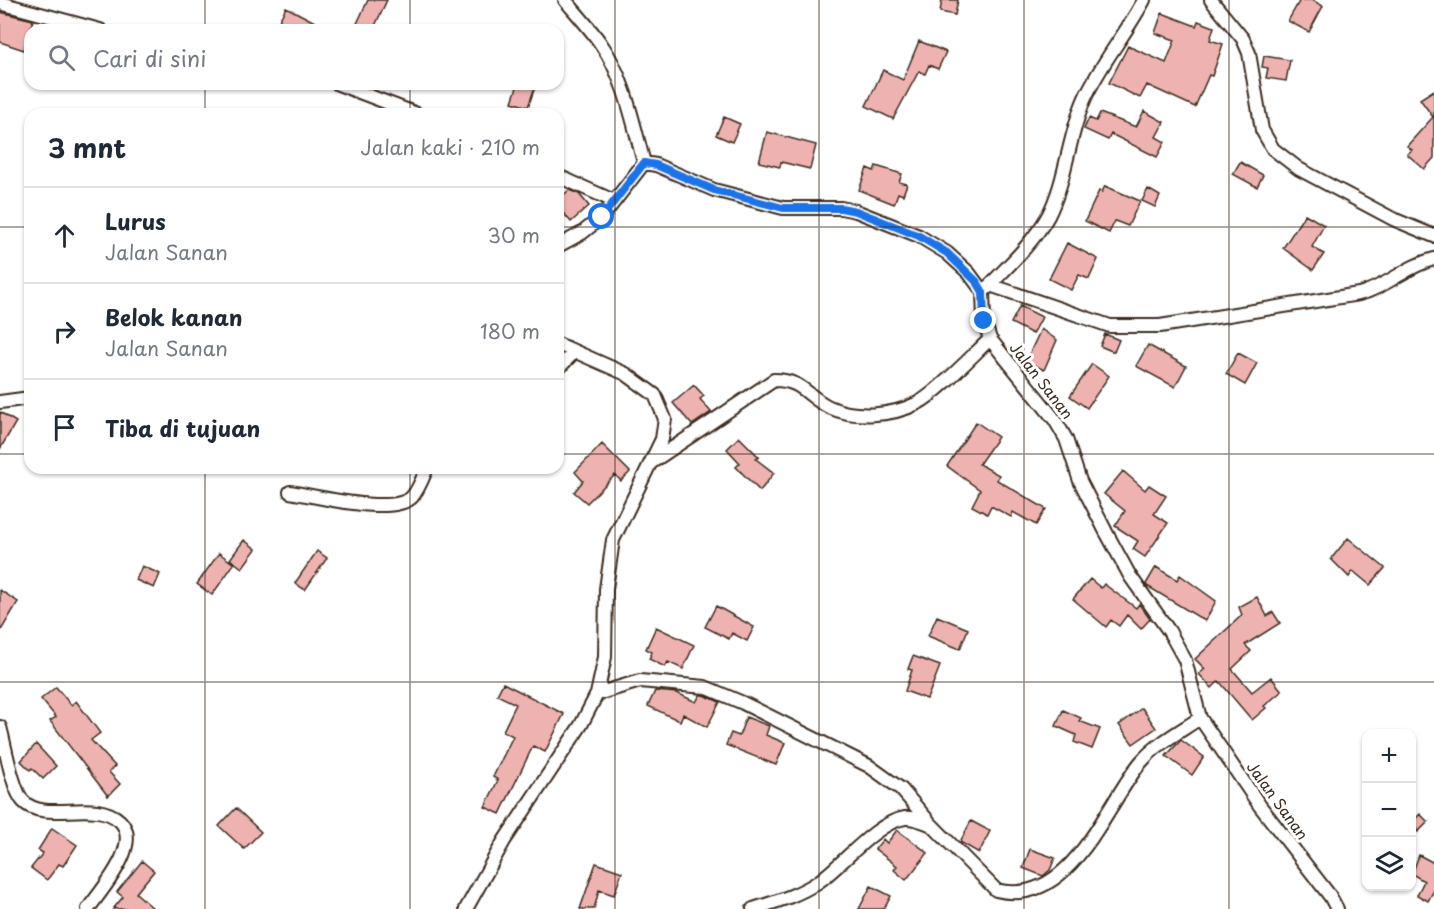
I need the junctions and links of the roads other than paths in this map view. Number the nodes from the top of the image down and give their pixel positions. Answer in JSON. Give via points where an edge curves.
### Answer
{"nodes":[{"id":1,"x":565,"y":0,"type":"edge"},
{"id":2,"x":1144,"y":0,"type":"edge"},
{"id":3,"x":1211,"y":0,"type":"edge"},
{"id":4,"x":0,"y":3,"type":"edge"},
{"id":5,"x":78,"y":24,"type":"edge"},
{"id":6,"x":354,"y":90,"type":"edge"},
{"id":7,"x":401,"y":108,"type":"edge"},
{"id":8,"x":644,"y":163,"type":"junction"},
{"id":9,"x":564,"y":179,"type":"edge"},
{"id":10,"x":614,"y":201,"type":"junction"},
{"id":11,"x":1434,"y":236,"type":"edge"},
{"id":12,"x":564,"y":243,"type":"edge"},
{"id":13,"x":1434,"y":259,"type":"edge"},
{"id":14,"x":986,"y":288,"type":"junction"},
{"id":15,"x":990,"y":339,"type":"junction"},
{"id":16,"x":564,"y":347,"type":"edge"},
{"id":17,"x":574,"y":352,"type":"junction"},
{"id":18,"x":564,"y":363,"type":"edge"},
{"id":19,"x":24,"y":398,"type":"edge"},
{"id":20,"x":0,"y":402,"type":"edge"},
{"id":21,"x":652,"y":462,"type":"junction"},
{"id":22,"x":424,"y":474,"type":"edge"},
{"id":23,"x":290,"y":492,"type":"dead end"},
{"id":24,"x":597,"y":694,"type":"junction"},
{"id":25,"x":1200,"y":718,"type":"junction"},
{"id":26,"x":0,"y":727,"type":"edge"},
{"id":27,"x":932,"y":825,"type":"junction"},
{"id":28,"x":88,"y":909,"type":"edge"},
{"id":29,"x":466,"y":909,"type":"edge"},
{"id":30,"x":753,"y":909,"type":"edge"},
{"id":31,"x":1337,"y":909,"type":"edge"}],
"edges":[{"from":1,"to":8,"type":"street","via":[[611,60],[622,83]]},
{"from":2,"to":14,"type":"street","via":[[1085,98],[1049,214],[1036,235]]},
{"from":3,"to":11,"type":"street","via":[[1244,39],[1263,130],[1273,149],[1299,169]]},
{"from":4,"to":5,"type":"street"},
{"from":6,"to":7,"type":"street"},
{"from":8,"to":10,"type":"street"},
{"from":8,"to":14,"type":"street","via":[[714,190],[783,208],[841,208],[884,221],[947,253]]},
{"from":9,"to":10,"type":"street"},
{"from":10,"to":12,"type":"street","via":[[602,217]]},
{"from":13,"to":14,"type":"street","via":[[1414,265],[1377,289],[1359,294],[1133,328],[1095,322]]},
{"from":14,"to":15,"type":"street","name":"Jalan Sanan","via":[[984,321]]},
{"from":15,"to":21,"type":"street","via":[[919,403],[862,416],[842,413],[791,380],[774,380]]},
{"from":15,"to":25,"type":"street","name":"Jalan Sanan","via":[[1045,406],[1066,439],[1080,481],[1106,532],[1185,660]]},
{"from":16,"to":17,"type":"street"},
{"from":17,"to":18,"type":"street"},
{"from":17,"to":21,"type":"street","via":[[626,374],[655,395],[664,419],[662,439]]},
{"from":19,"to":20,"type":"street"},
{"from":21,"to":24,"type":"street","via":[[613,540],[606,589],[604,657]]},
{"from":22,"to":23,"type":"street","via":[[412,497],[396,505]]},
{"from":24,"to":27,"type":"street","via":[[640,681],[705,687],[869,766],[901,789]]},
{"from":24,"to":29,"type":"street"},
{"from":25,"to":27,"type":"street","via":[[1143,759],[1069,876],[1049,891],[1021,898],[996,890]]},
{"from":25,"to":31,"type":"street","name":"Jalan Sanan"},
{"from":26,"to":28,"type":"street","via":[[17,789],[29,806],[51,811],[83,809],[116,817],[124,825],[128,835],[117,868]]},
{"from":27,"to":30,"type":"street","via":[[904,818],[888,825],[818,882]]}]}
